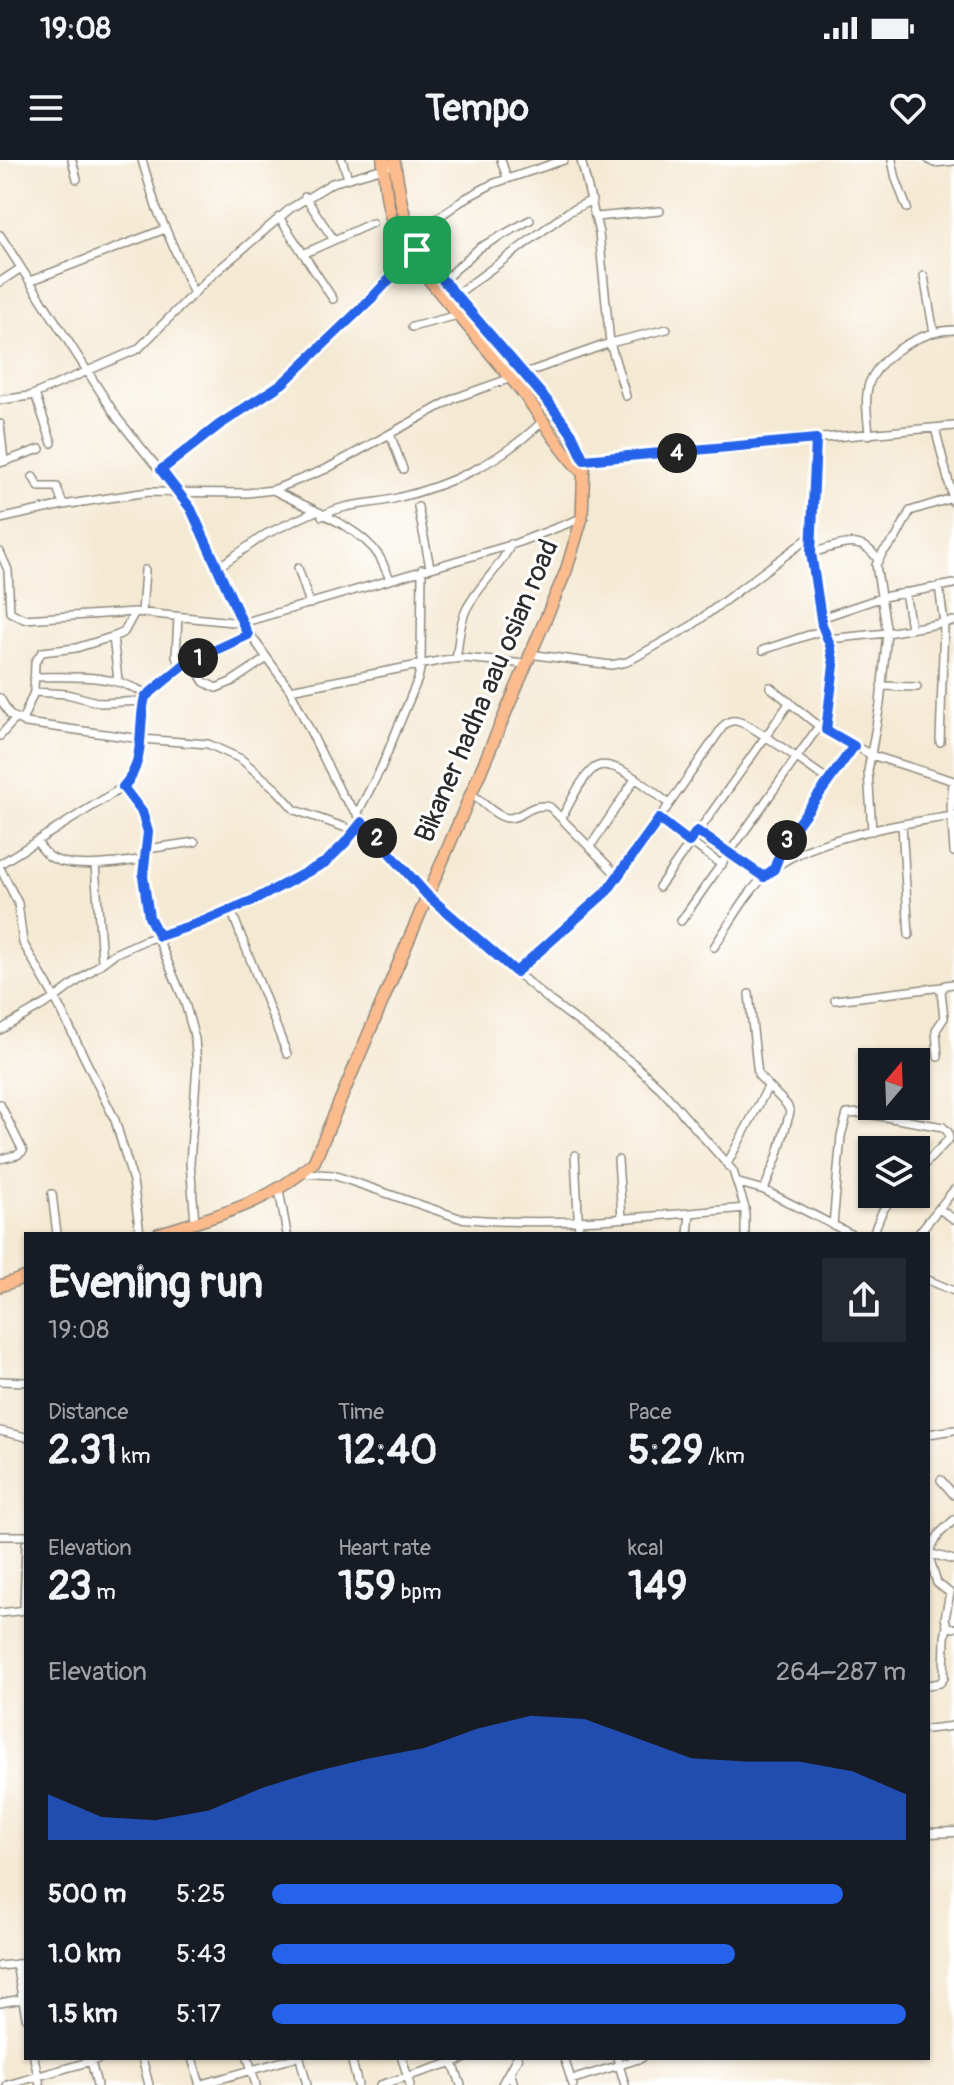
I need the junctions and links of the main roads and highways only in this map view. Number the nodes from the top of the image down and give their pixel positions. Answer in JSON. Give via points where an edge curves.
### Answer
{"nodes":[{"id":1,"x":388,"y":163,"type":"edge"},
{"id":2,"x":414,"y":253,"type":"junction"},
{"id":3,"x":579,"y":465,"type":"junction"},
{"id":4,"x":164,"y":1232,"type":"edge"},
{"id":5,"x":24,"y":1278,"type":"edge"},
{"id":6,"x":0,"y":1286,"type":"edge"}],
"edges":[{"from":1,"to":2,"type":"main road","name":"Bikaner hadha aau osian road"},
{"from":1,"to":2,"type":"main road","name":"Bikaner hadha aau osian road","via":[[384,185],[397,237]]},
{"from":2,"to":3,"type":"main road","name":"Bikaner hadha aau osian road"},
{"from":2,"to":3,"type":"main road","name":"Bikaner hadha aau osian road","via":[[456,295],[572,434]]},
{"from":3,"to":4,"type":"main road","name":"Bikaner hadha aau osian road","via":[[582,518],[566,571],[314,1162],[279,1190]]},
{"from":5,"to":6,"type":"main road"}]}
